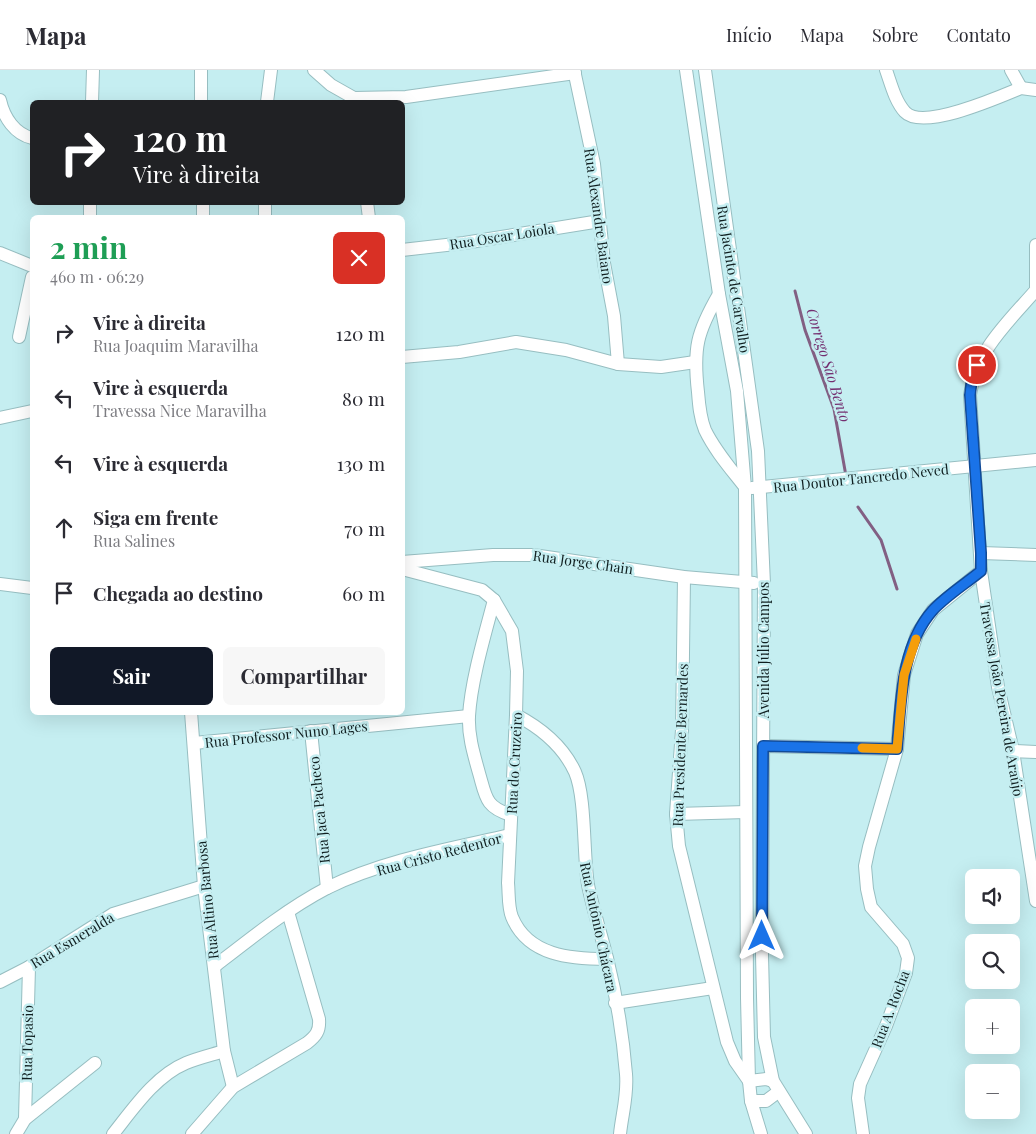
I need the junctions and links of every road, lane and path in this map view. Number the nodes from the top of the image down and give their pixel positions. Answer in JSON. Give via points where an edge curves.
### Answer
{"nodes":[{"id":1,"x":93,"y":70,"type":"edge"},
{"id":2,"x":201,"y":70,"type":"edge"},
{"id":3,"x":271,"y":70,"type":"edge"},
{"id":4,"x":314,"y":70,"type":"edge"},
{"id":5,"x":686,"y":70,"type":"edge"},
{"id":6,"x":705,"y":70,"type":"edge"},
{"id":7,"x":886,"y":70,"type":"edge"},
{"id":8,"x":1011,"y":70,"type":"edge"},
{"id":9,"x":574,"y":71,"type":"edge"},
{"id":10,"x":1021,"y":88,"type":"junction"},
{"id":11,"x":1036,"y":90,"type":"edge"},
{"id":12,"x":0,"y":100,"type":"edge"},
{"id":13,"x":92,"y":100,"type":"edge"},
{"id":14,"x":201,"y":100,"type":"edge"},
{"id":15,"x":267,"y":100,"type":"edge"},
{"id":16,"x":355,"y":100,"type":"edge"},
{"id":17,"x":30,"y":137,"type":"edge"},
{"id":18,"x":720,"y":188,"type":"junction"},
{"id":19,"x":704,"y":191,"type":"junction"},
{"id":20,"x":600,"y":221,"type":"junction"},
{"id":21,"x":1036,"y":245,"type":"edge"},
{"id":22,"x":405,"y":250,"type":"edge"},
{"id":23,"x":0,"y":253,"type":"edge"},
{"id":24,"x":30,"y":265,"type":"edge"},
{"id":25,"x":30,"y":286,"type":"edge"},
{"id":26,"x":1036,"y":289,"type":"edge"},
{"id":27,"x":719,"y":294,"type":"junction"},
{"id":28,"x":19,"y":337,"type":"dead end"},
{"id":29,"x":405,"y":357,"type":"edge"},
{"id":30,"x":695,"y":362,"type":"junction"},
{"id":31,"x":618,"y":364,"type":"junction"},
{"id":32,"x":750,"y":389,"type":"junction"},
{"id":33,"x":737,"y":391,"type":"junction"},
{"id":34,"x":30,"y":411,"type":"edge"},
{"id":35,"x":0,"y":418,"type":"edge"},
{"id":36,"x":1036,"y":460,"type":"edge"},
{"id":37,"x":975,"y":466,"type":"junction"},
{"id":38,"x":745,"y":488,"type":"junction"},
{"id":39,"x":759,"y":488,"type":"junction"},
{"id":40,"x":981,"y":553,"type":"junction"},
{"id":41,"x":1036,"y":555,"type":"edge"},
{"id":42,"x":405,"y":562,"type":"edge"},
{"id":43,"x":405,"y":569,"type":"edge"},
{"id":44,"x":981,"y":571,"type":"junction"},
{"id":45,"x":684,"y":577,"type":"junction"},
{"id":46,"x":746,"y":582,"type":"junction"},
{"id":47,"x":0,"y":584,"type":"edge"},
{"id":48,"x":764,"y":584,"type":"junction"},
{"id":49,"x":30,"y":588,"type":"edge"},
{"id":50,"x":494,"y":600,"type":"junction"},
{"id":51,"x":747,"y":621,"type":"junction"},
{"id":52,"x":764,"y":621,"type":"junction"},
{"id":53,"x":191,"y":715,"type":"edge"},
{"id":54,"x":516,"y":715,"type":"junction"},
{"id":55,"x":469,"y":716,"type":"junction"},
{"id":56,"x":312,"y":731,"type":"junction"},
{"id":57,"x":194,"y":743,"type":"junction"},
{"id":58,"x":763,"y":746,"type":"junction"},
{"id":59,"x":897,"y":749,"type":"junction"},
{"id":60,"x":1013,"y":751,"type":"junction"},
{"id":61,"x":1036,"y":752,"type":"edge"},
{"id":62,"x":746,"y":812,"type":"junction"},
{"id":63,"x":676,"y":814,"type":"junction"},
{"id":64,"x":512,"y":815,"type":"junction"},
{"id":65,"x":510,"y":835,"type":"junction"},
{"id":66,"x":204,"y":886,"type":"junction"},
{"id":67,"x":327,"y":888,"type":"junction"},
{"id":68,"x":1036,"y":901,"type":"edge"},
{"id":69,"x":288,"y":912,"type":"junction"},
{"id":70,"x":607,"y":959,"type":"junction"},
{"id":71,"x":215,"y":966,"type":"junction"},
{"id":72,"x":29,"y":967,"type":"junction"},
{"id":73,"x":0,"y":982,"type":"edge"},
{"id":74,"x":713,"y":988,"type":"junction"},
{"id":75,"x":615,"y":1003,"type":"junction"},
{"id":76,"x":224,"y":1051,"type":"junction"},
{"id":77,"x":95,"y":1064,"type":"dead end"},
{"id":78,"x":749,"y":1081,"type":"junction"},
{"id":79,"x":775,"y":1086,"type":"junction"},
{"id":80,"x":233,"y":1087,"type":"junction"},
{"id":81,"x":752,"y":1100,"type":"junction"},
{"id":82,"x":25,"y":1119,"type":"junction"},
{"id":83,"x":16,"y":1134,"type":"edge"},
{"id":84,"x":113,"y":1134,"type":"edge"},
{"id":85,"x":192,"y":1134,"type":"edge"},
{"id":86,"x":620,"y":1134,"type":"edge"},
{"id":87,"x":761,"y":1134,"type":"edge"},
{"id":88,"x":806,"y":1134,"type":"edge"},
{"id":89,"x":863,"y":1134,"type":"edge"}],
"edges":[{"from":1,"to":13,"type":"street"},
{"from":2,"to":14,"type":"street"},
{"from":3,"to":15,"type":"street"},
{"from":4,"to":16,"type":"street"},
{"from":5,"to":19,"type":"street"},
{"from":6,"to":18,"type":"street","name":"Rua Jacinto de Carvalho"},
{"from":7,"to":10,"type":"street","via":[[896,99],[906,113],[916,119],[932,118]]},
{"from":8,"to":10,"type":"street"},
{"from":9,"to":16,"type":"street","via":[[406,97]]},
{"from":9,"to":20,"type":"street","name":"Rua Alexandre Baiano","via":[[594,164]]},
{"from":10,"to":11,"type":"street"},
{"from":12,"to":17,"type":"street","via":[[17,132]]},
{"from":18,"to":19,"type":"street"},
{"from":18,"to":32,"type":"street","name":"Rua Jacinto de Carvalho"},
{"from":19,"to":27,"type":"street"},
{"from":20,"to":22,"type":"street","name":"Rua Oscar Loiola"},
{"from":20,"to":31,"type":"street","name":"Rua Alexandre Baiano"},
{"from":21,"to":26,"type":"street"},
{"from":23,"to":24,"type":"street"},
{"from":25,"to":28,"type":"street"},
{"from":26,"to":37,"type":"street","name":"Travessa João Pereira de Araújo","via":[[984,353],[972,378],[970,395]]},
{"from":27,"to":30,"type":"street","via":[[698,337]]},
{"from":27,"to":33,"type":"street"},
{"from":29,"to":31,"type":"street","via":[[516,342],[566,350]]},
{"from":30,"to":31,"type":"street","via":[[662,367]]},
{"from":30,"to":38,"type":"street","via":[[700,415],[705,430]]},
{"from":32,"to":33,"type":"street"},
{"from":32,"to":39,"type":"street","name":"Rua Jacinto de Carvalho"},
{"from":33,"to":38,"type":"street"},
{"from":34,"to":35,"type":"street"},
{"from":36,"to":37,"type":"street","name":"Rua Doutor Tancredo Neved"},
{"from":37,"to":39,"type":"street","name":"Rua Doutor Tancredo Neved"},
{"from":37,"to":40,"type":"street","name":"Travessa João Pereira de Araújo"},
{"from":38,"to":39,"type":"street","name":"Rua Doutor Tancredo Neved"},
{"from":38,"to":46,"type":"street"},
{"from":39,"to":48,"type":"street","name":"Avenida Júlio Campos"},
{"from":40,"to":41,"type":"street"},
{"from":40,"to":44,"type":"street","name":"Travessa João Pereira de Araújo"},
{"from":42,"to":45,"type":"street","name":"Rua Jorge Chain","via":[[533,555]]},
{"from":43,"to":50,"type":"street","name":"Rua do Cruzeiro","via":[[467,584]]},
{"from":44,"to":59,"type":"street","name":"Rua A. Rocha","via":[[933,610],[917,634],[904,675]]},
{"from":44,"to":60,"type":"street","name":"Travessa João Pereira de Araújo","via":[[998,688]]},
{"from":45,"to":46,"type":"street","name":"Rua Jorge Chain"},
{"from":45,"to":63,"type":"street","name":"Rua Presidente Bernardes","via":[[682,730]]},
{"from":46,"to":48,"type":"street","name":"Rua Jorge Chain"},
{"from":46,"to":51,"type":"street"},
{"from":47,"to":49,"type":"street"},
{"from":48,"to":52,"type":"street","name":"Avenida Júlio Campos"},
{"from":50,"to":54,"type":"street","name":"Rua do Cruzeiro","via":[[512,632],[517,671]]},
{"from":50,"to":55,"type":"street"},
{"from":51,"to":52,"type":"street"},
{"from":51,"to":62,"type":"street"},
{"from":52,"to":58,"type":"street","name":"Avenida Júlio Campos"},
{"from":53,"to":57,"type":"street","name":"Rua Altino Barbosa"},
{"from":54,"to":64,"type":"street","name":"Rua do Cruzeiro"},
{"from":54,"to":70,"type":"street","name":"Rua Antônio Chácara","via":[[547,735],[576,773],[588,885]]},
{"from":55,"to":56,"type":"street","name":"Rua Professor Nuno Lages"},
{"from":55,"to":64,"type":"street","via":[[470,743],[487,800],[496,810]]},
{"from":56,"to":57,"type":"street","name":"Rua Professor Nuno Lages"},
{"from":56,"to":67,"type":"street","name":"Rua Jaca Pacheco"},
{"from":57,"to":66,"type":"street","name":"Rua Altino Barbosa"},
{"from":58,"to":59,"type":"street"},
{"from":58,"to":79,"type":"street","name":"Avenida Júlio Campos","via":[[764,1037]]},
{"from":59,"to":89,"type":"street","name":"Rua A. Rocha","via":[[869,847],[866,874],[871,907],[903,944],[908,958],[906,973],[886,1026],[860,1084],[858,1098]]},
{"from":60,"to":61,"type":"street"},
{"from":60,"to":68,"type":"street","name":"Travessa João Pereira de Araújo"},
{"from":62,"to":63,"type":"street"},
{"from":62,"to":78,"type":"street"},
{"from":63,"to":74,"type":"street","name":"Rua Presidente Bernardes","via":[[686,880]]},
{"from":64,"to":65,"type":"street","name":"Rua do Cruzeiro"},
{"from":65,"to":67,"type":"street","name":"Rua Cristo Redentor","via":[[424,855]]},
{"from":65,"to":70,"type":"street","name":"Rua do Cruzeiro","via":[[508,883],[511,915],[517,928],[530,942],[548,952],[574,959]]},
{"from":66,"to":71,"type":"street","name":"Rua Altino Barbosa"},
{"from":66,"to":72,"type":"street","name":"Rua Esmeralda","via":[[113,914]]},
{"from":67,"to":69,"type":"street","name":"Rua Cristo Redentor"},
{"from":69,"to":71,"type":"street","name":"Rua Cristo Redentor"},
{"from":69,"to":80,"type":"street","via":[[319,1028],[307,1043]]},
{"from":70,"to":75,"type":"street","name":"Rua Antônio Chácara"},
{"from":71,"to":76,"type":"street","name":"Rua Altino Barbosa"},
{"from":72,"to":73,"type":"street","name":"Rua Esmeralda"},
{"from":72,"to":82,"type":"street","name":"Rua Topasio"},
{"from":74,"to":75,"type":"street"},
{"from":74,"to":78,"type":"street","name":"Rua Presidente Bernardes","via":[[732,1055]]},
{"from":75,"to":86,"type":"street","name":"Rua Antônio Chácara","via":[[626,1074]]},
{"from":76,"to":80,"type":"street","name":"Rua Altino Barbosa"},
{"from":76,"to":84,"type":"street","via":[[172,1070],[152,1088]]},
{"from":77,"to":82,"type":"street"},
{"from":78,"to":79,"type":"street","via":[[766,1079]]},
{"from":78,"to":81,"type":"street"},
{"from":79,"to":81,"type":"street","via":[[766,1100]]},
{"from":79,"to":88,"type":"street"},
{"from":80,"to":85,"type":"street"},
{"from":81,"to":87,"type":"street"},
{"from":82,"to":83,"type":"street"}]}
